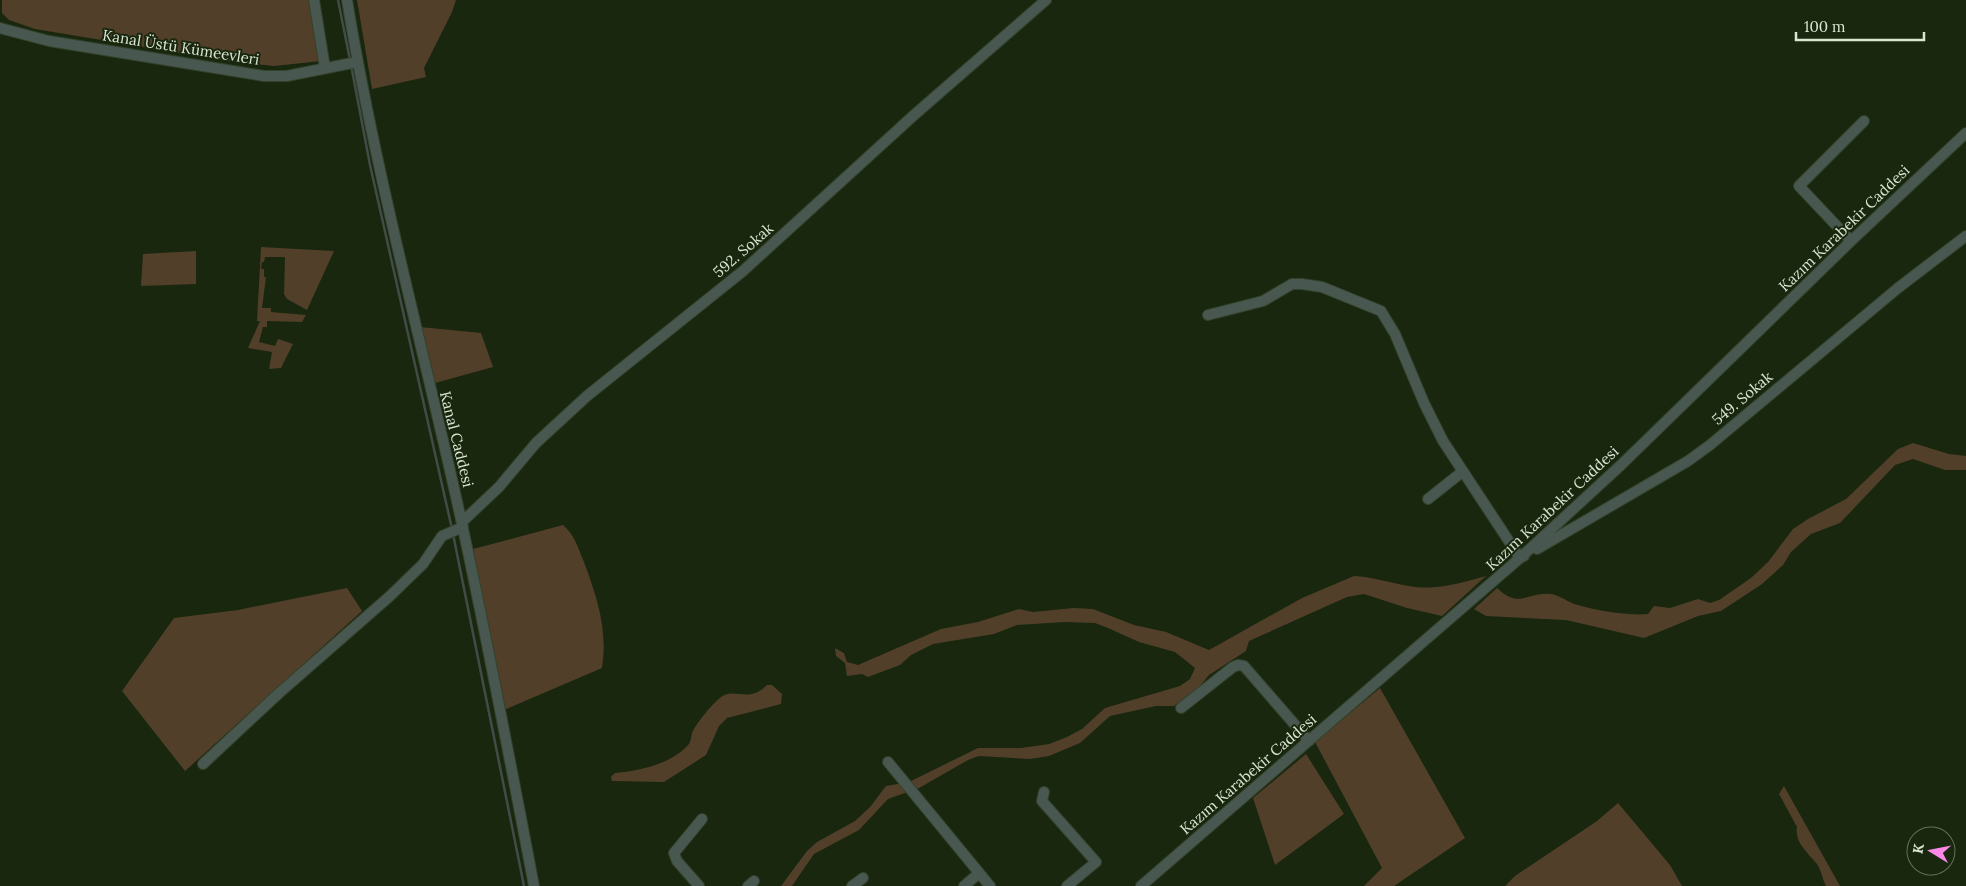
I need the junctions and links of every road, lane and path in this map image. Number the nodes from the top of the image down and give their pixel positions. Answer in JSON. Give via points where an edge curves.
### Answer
{"nodes":[{"id":1,"x":314,"y":0,"type":"edge"},
{"id":2,"x":347,"y":0,"type":"edge"},
{"id":3,"x":1046,"y":0,"type":"edge"},
{"id":4,"x":0,"y":28,"type":"edge"},
{"id":5,"x":357,"y":62,"type":"junction"},
{"id":6,"x":327,"y":68,"type":"junction"},
{"id":7,"x":1864,"y":121,"type":"dead end"},
{"id":8,"x":1966,"y":133,"type":"edge"},
{"id":9,"x":1966,"y":236,"type":"edge"},
{"id":10,"x":1851,"y":241,"type":"junction"},
{"id":11,"x":1208,"y":315,"type":"dead end"},
{"id":12,"x":1462,"y":472,"type":"junction"},
{"id":13,"x":1428,"y":499,"type":"dead end"},
{"id":14,"x":457,"y":528,"type":"junction"},
{"id":15,"x":1520,"y":558,"type":"junction"},
{"id":16,"x":1181,"y":708,"type":"dead end"},
{"id":17,"x":1308,"y":741,"type":"junction"},
{"id":18,"x":888,"y":762,"type":"dead end"},
{"id":19,"x":202,"y":764,"type":"dead end"},
{"id":20,"x":1044,"y":792,"type":"dead end"},
{"id":21,"x":702,"y":820,"type":"dead end"},
{"id":22,"x":978,"y":874,"type":"junction"},
{"id":23,"x":863,"y":878,"type":"dead end"},
{"id":24,"x":534,"y":886,"type":"edge"},
{"id":25,"x":699,"y":886,"type":"edge"},
{"id":26,"x":852,"y":886,"type":"edge"},
{"id":27,"x":964,"y":886,"type":"edge"},
{"id":28,"x":990,"y":886,"type":"edge"},
{"id":29,"x":1066,"y":886,"type":"edge"},
{"id":30,"x":1141,"y":886,"type":"edge"}],
"edges":[{"from":1,"to":6,"type":"street"},
{"from":2,"to":5,"type":"street","name":"Kanal Caddesi"},
{"from":3,"to":14,"type":"street","name":"592. Sokak","via":[[912,116],[744,271],[587,396],[536,443]]},
{"from":4,"to":6,"type":"street","name":"Kanal Üstü Kümeevleri","via":[[49,40],[264,76],[287,76]]},
{"from":5,"to":6,"type":"street","name":"Kanal Üstü Kümeevleri"},
{"from":5,"to":14,"type":"street","name":"Kanal Caddesi"},
{"from":7,"to":10,"type":"street","via":[[1799,186]]},
{"from":8,"to":10,"type":"street","name":"Kazım Karabekir Caddesi"},
{"from":9,"to":15,"type":"street","name":"549. Sokak","via":[[1688,461]]},
{"from":10,"to":15,"type":"street","name":"Kazım Karabekir Caddesi","via":[[1621,465]]},
{"from":11,"to":12,"type":"street","via":[[1263,301],[1292,284],[1322,288],[1375,307],[1386,316],[1424,403]]},
{"from":12,"to":13,"type":"street"},
{"from":12,"to":15,"type":"street"},
{"from":14,"to":19,"type":"street","name":"592. Sokak","via":[[440,539],[423,564],[390,596]]},
{"from":14,"to":24,"type":"street","name":"Kanal Caddesi"},
{"from":15,"to":17,"type":"street","name":"Kazım Karabekir Caddesi"},
{"from":16,"to":17,"type":"street","via":[[1238,665],[1249,669]]},
{"from":17,"to":30,"type":"street","name":"Kazım Karabekir Caddesi"},
{"from":18,"to":22,"type":"street"},
{"from":20,"to":29,"type":"street","via":[[1042,801],[1096,862]]},
{"from":21,"to":25,"type":"street","via":[[674,853],[675,859]]},
{"from":22,"to":27,"type":"street"},
{"from":22,"to":28,"type":"street"},
{"from":23,"to":26,"type":"street"}]}
